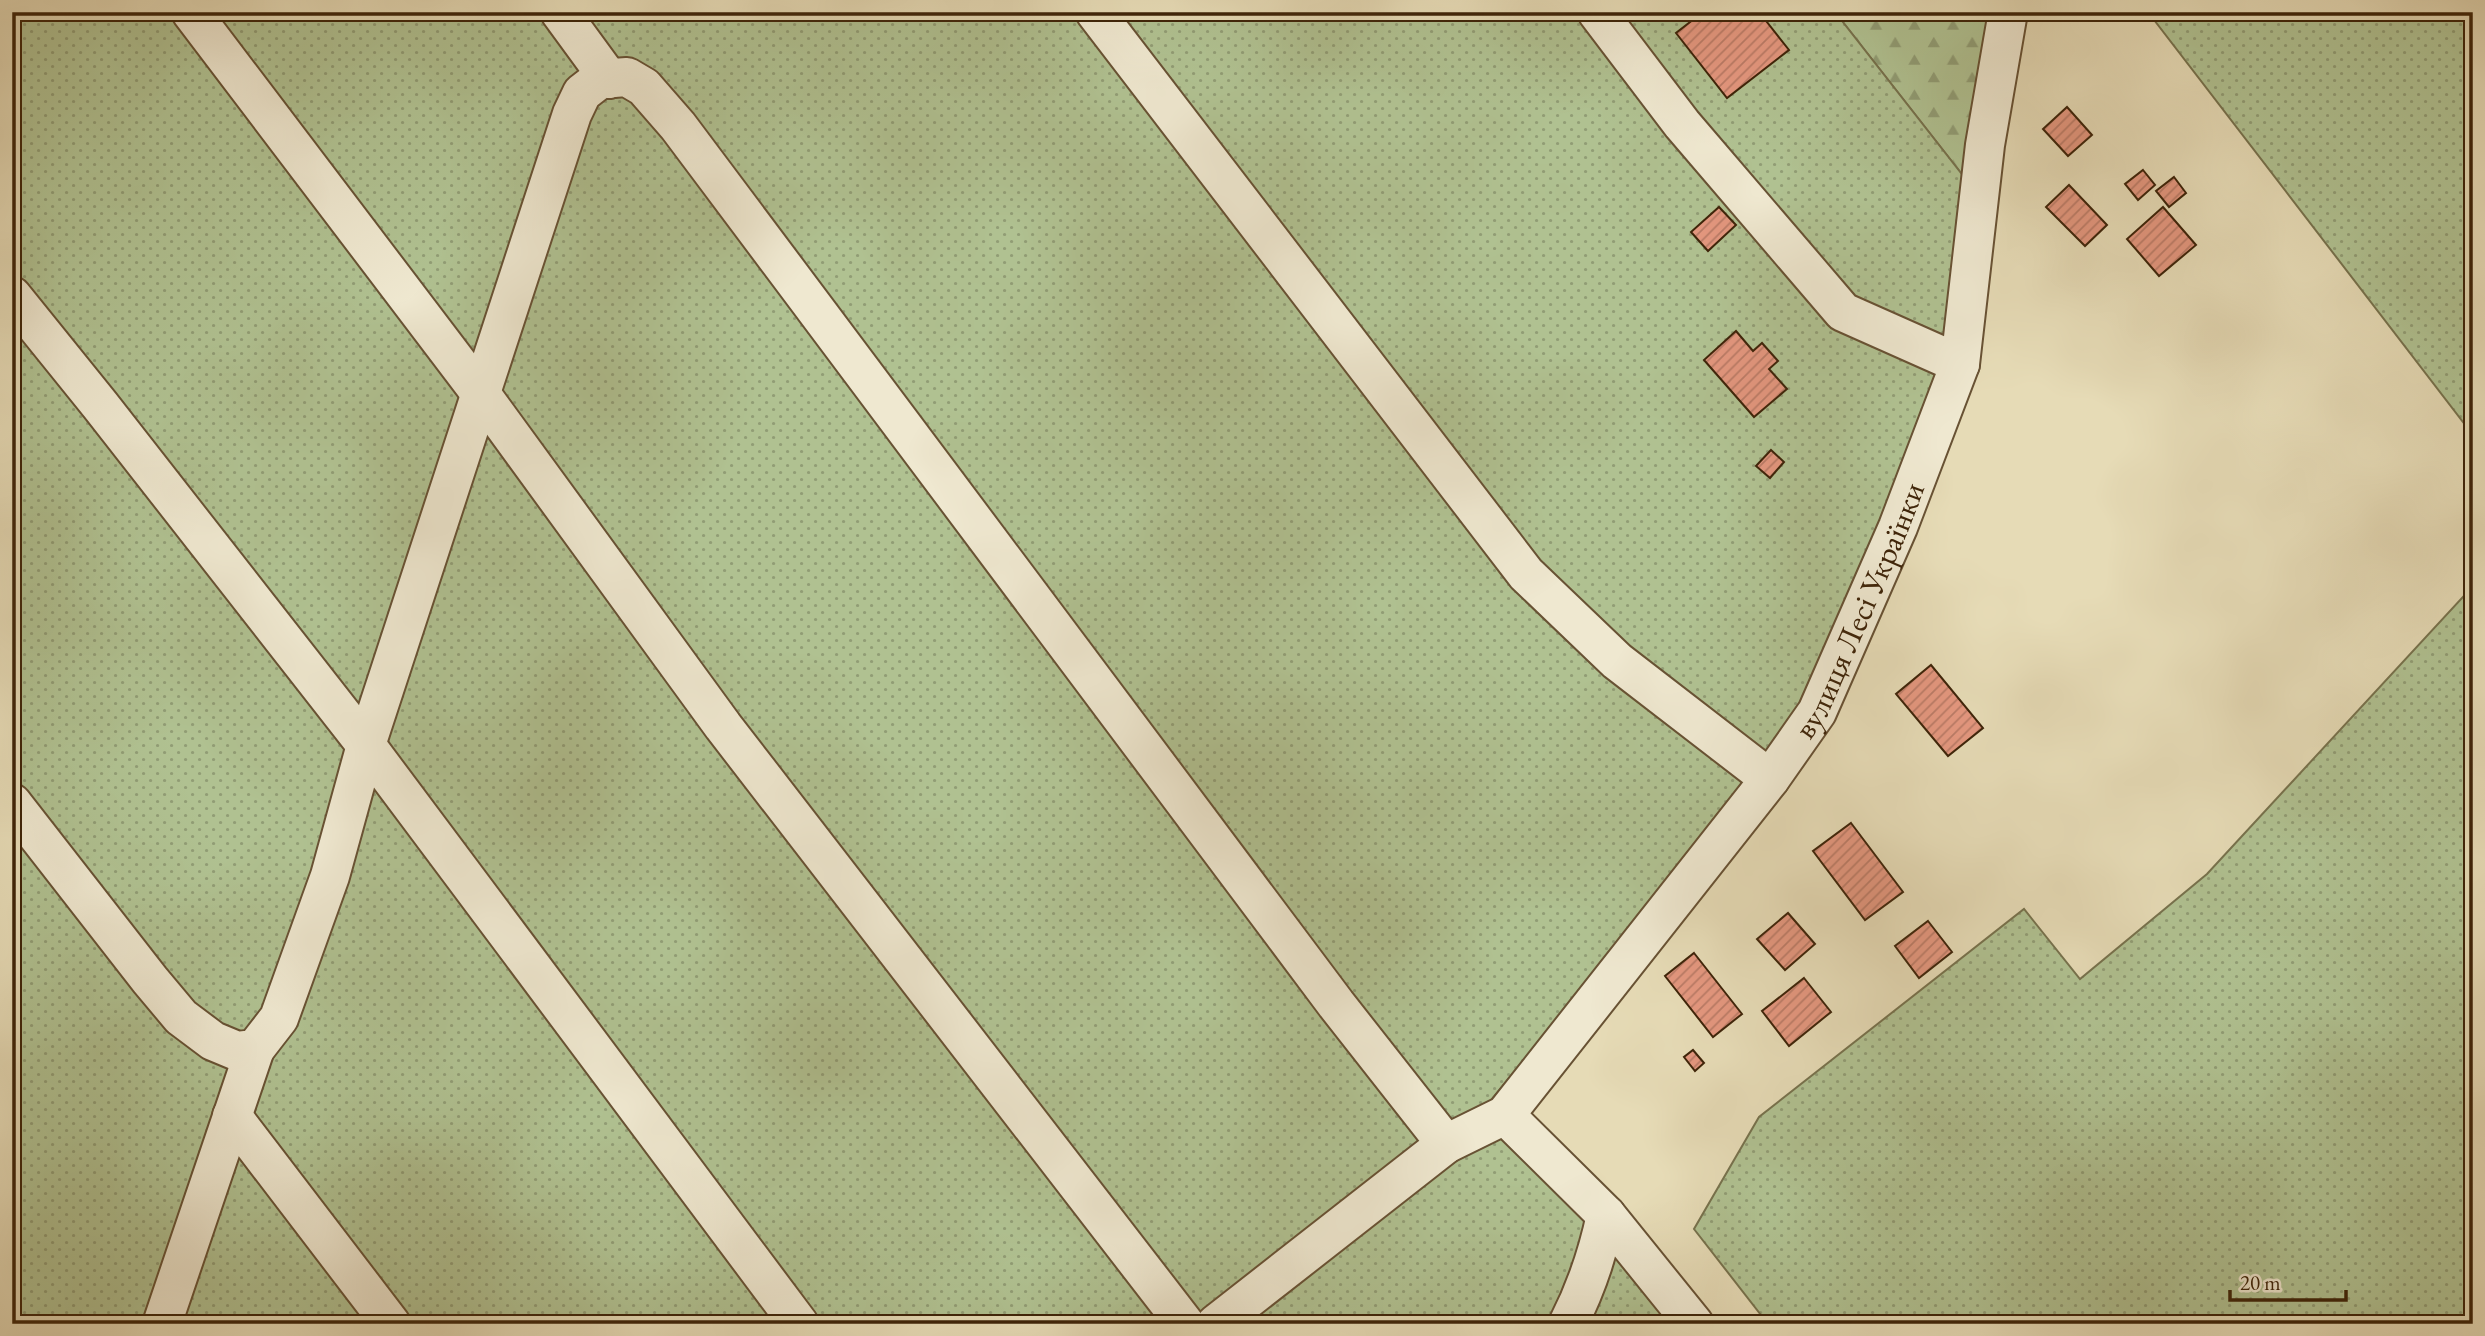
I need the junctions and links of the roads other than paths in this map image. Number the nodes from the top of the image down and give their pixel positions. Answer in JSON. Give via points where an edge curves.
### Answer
{"nodes":[{"id":1,"x":191,"y":12,"type":"edge"},
{"id":2,"x":560,"y":12,"type":"edge"},
{"id":3,"x":1096,"y":12,"type":"edge"},
{"id":4,"x":1597,"y":12,"type":"edge"},
{"id":5,"x":2008,"y":12,"type":"edge"},
{"id":6,"x":609,"y":79,"type":"junction"},
{"id":7,"x":12,"y":296,"type":"edge"},
{"id":8,"x":1960,"y":364,"type":"junction"},
{"id":9,"x":481,"y":394,"type":"junction"},
{"id":10,"x":366,"y":745,"type":"junction"},
{"id":11,"x":1770,"y":779,"type":"junction"},
{"id":12,"x":12,"y":803,"type":"edge"},
{"id":13,"x":255,"y":1049,"type":"junction"},
{"id":14,"x":1505,"y":1115,"type":"junction"},
{"id":15,"x":232,"y":1116,"type":"junction"},
{"id":16,"x":1446,"y":1144,"type":"junction"},
{"id":17,"x":1606,"y":1215,"type":"junction"},
{"id":18,"x":162,"y":1324,"type":"edge"},
{"id":19,"x":391,"y":1324,"type":"edge"},
{"id":20,"x":799,"y":1324,"type":"edge"},
{"id":21,"x":1185,"y":1324,"type":"edge"},
{"id":22,"x":1216,"y":1324,"type":"edge"},
{"id":23,"x":1568,"y":1324,"type":"edge"},
{"id":24,"x":1694,"y":1324,"type":"edge"}],
"edges":[{"from":1,"to":9,"type":"street"},
{"from":2,"to":6,"type":"street"},
{"from":3,"to":11,"type":"street","via":[[1525,574],[1617,661]]},
{"from":4,"to":8,"type":"street","via":[[1682,124],[1843,312]]},
{"from":5,"to":8,"type":"street","name":"вулиця Лесі Українки","via":[[1985,145]]},
{"from":6,"to":9,"type":"street","via":[[600,79],[583,93],[572,114]]},
{"from":6,"to":16,"type":"street","via":[[627,77],[644,87],[678,126]]},
{"from":7,"to":10,"type":"street"},
{"from":8,"to":11,"type":"street","name":"вулиця Лесі Українки","via":[[1898,527],[1817,712]]},
{"from":9,"to":10,"type":"street"},
{"from":9,"to":21,"type":"street","via":[[723,726]]},
{"from":10,"to":13,"type":"street","via":[[330,876],[279,1018]]},
{"from":10,"to":20,"type":"street"},
{"from":11,"to":14,"type":"street","name":"вулиця Лесі Українки"},
{"from":12,"to":13,"type":"street","via":[[181,1017],[213,1041],[237,1051]]},
{"from":13,"to":15,"type":"street"},
{"from":14,"to":16,"type":"street"},
{"from":14,"to":17,"type":"street"},
{"from":15,"to":18,"type":"street"},
{"from":15,"to":19,"type":"street"},
{"from":16,"to":22,"type":"street"},
{"from":17,"to":23,"type":"street","via":[[1594,1262]]},
{"from":17,"to":24,"type":"street"}]}
